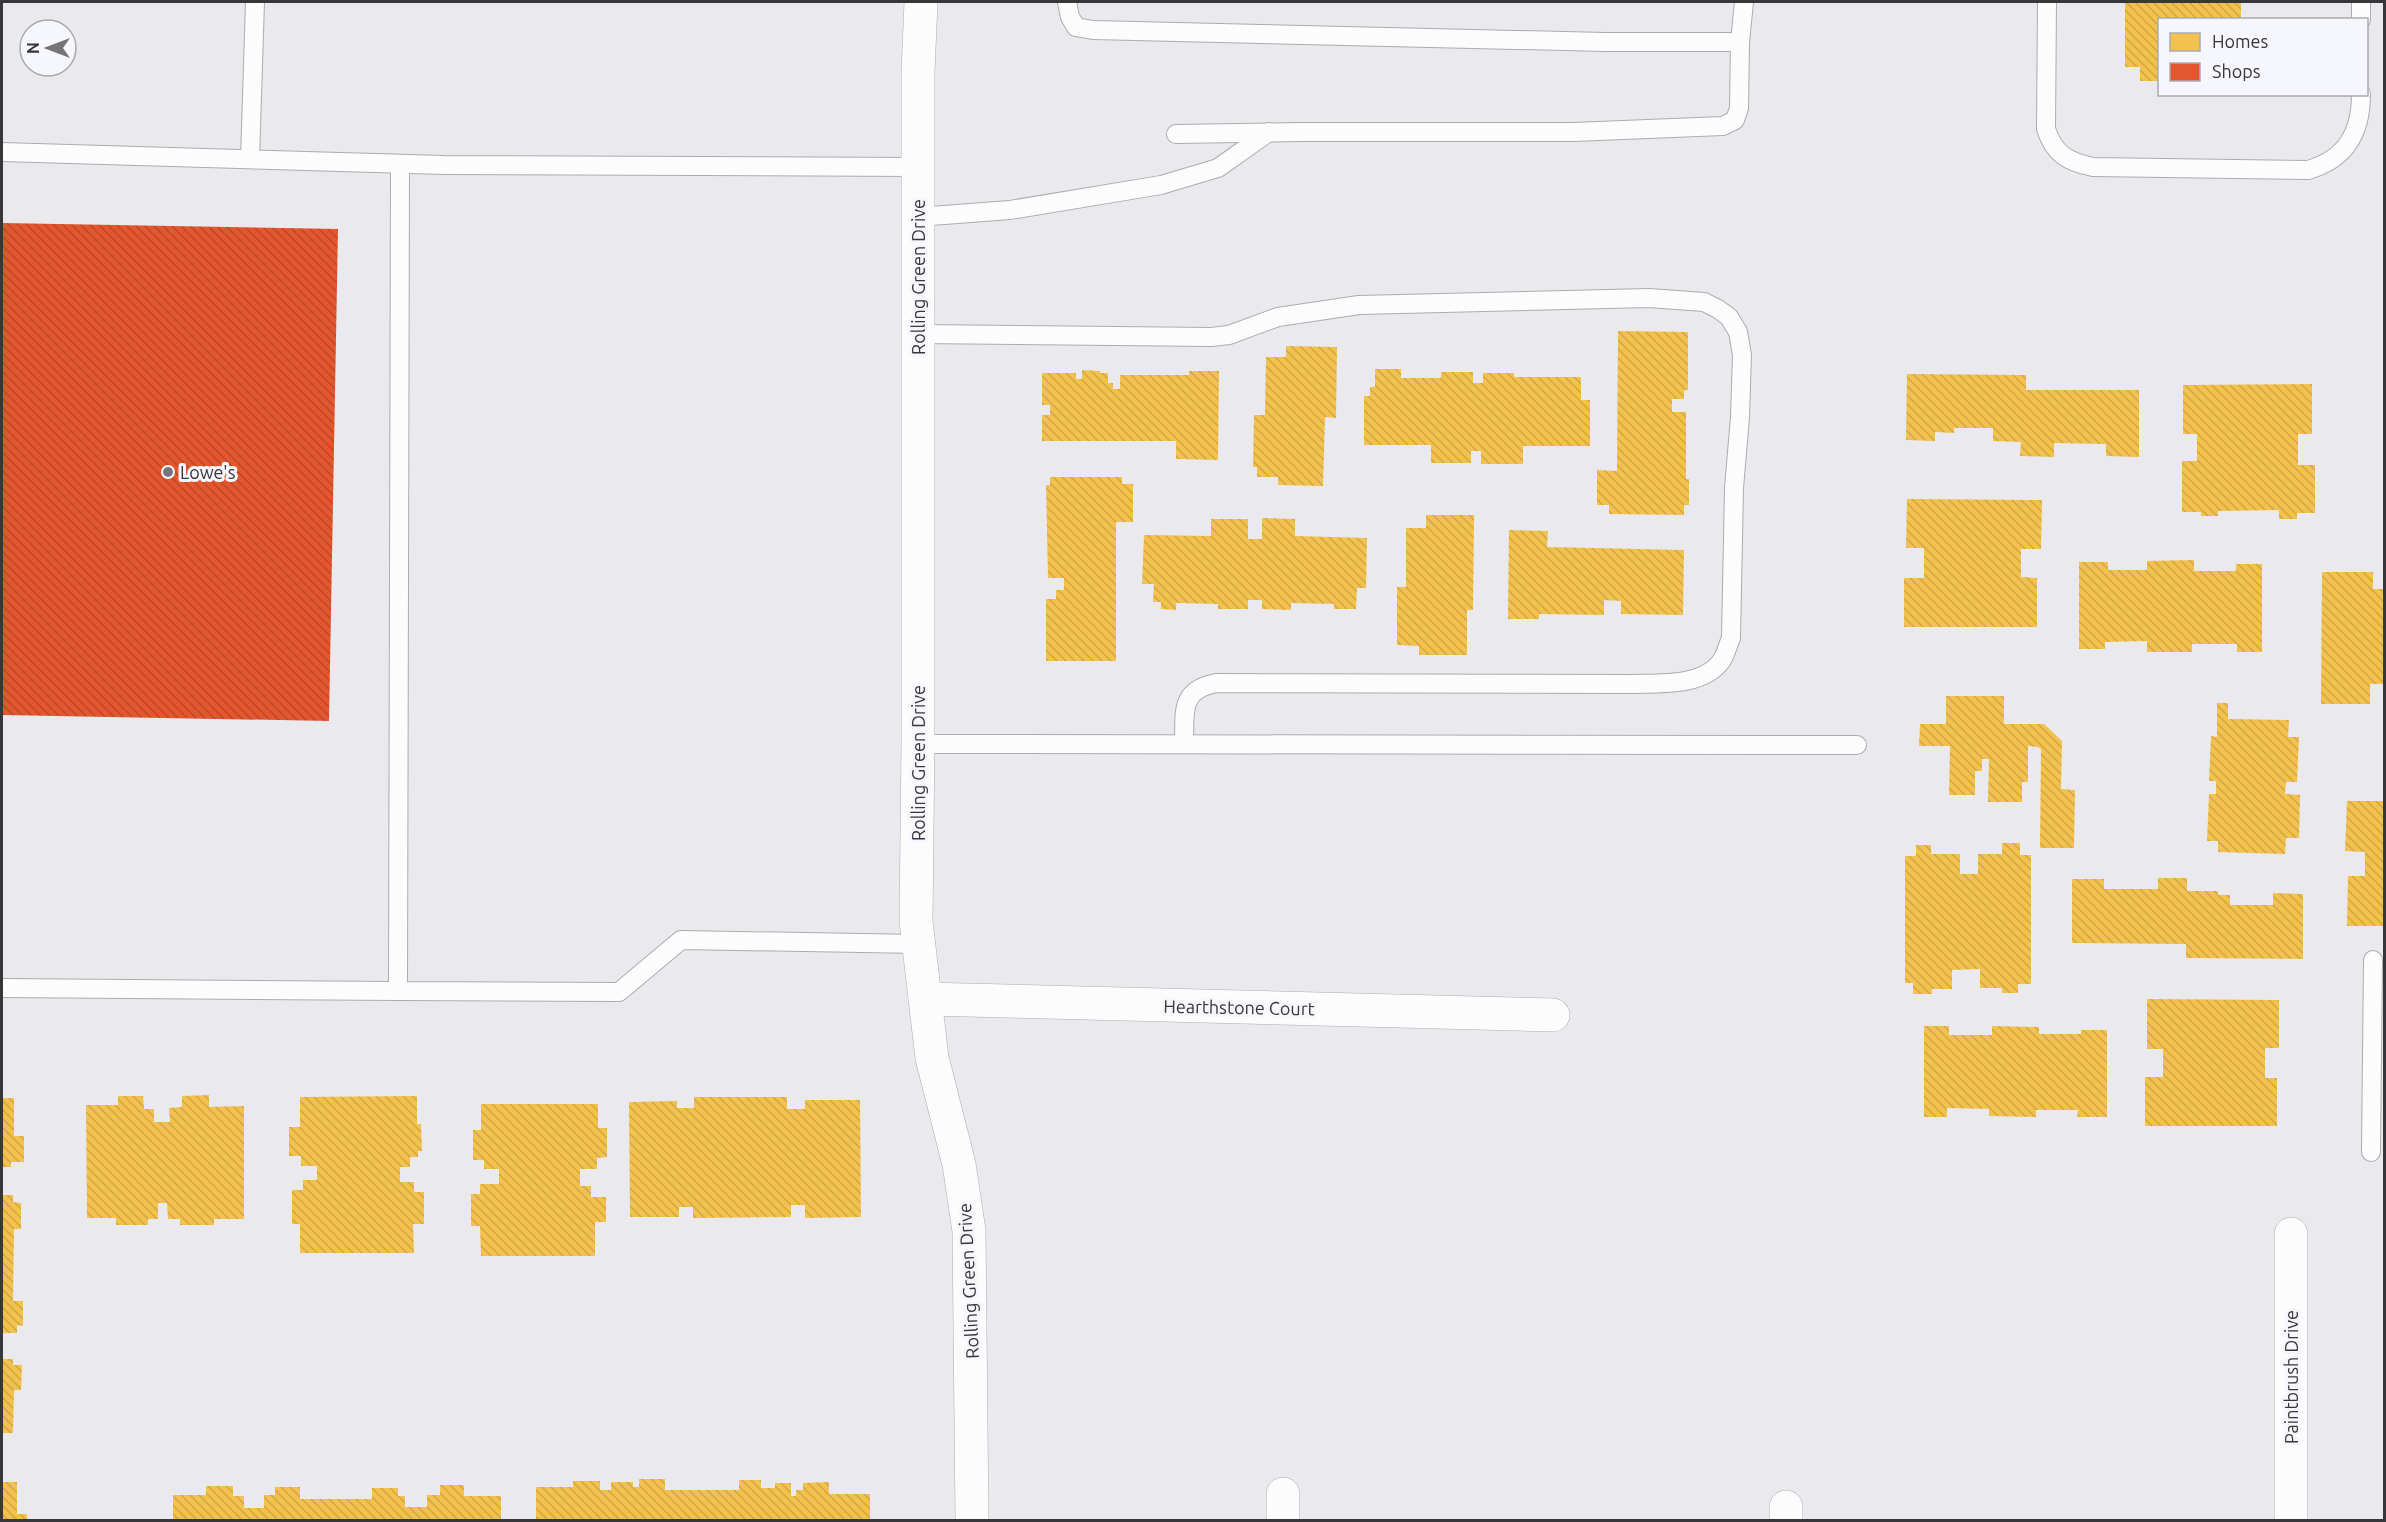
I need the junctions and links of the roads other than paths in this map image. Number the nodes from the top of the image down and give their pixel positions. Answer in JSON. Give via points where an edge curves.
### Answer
{"nodes":[{"id":1,"x":255,"y":2,"type":"edge"},
{"id":2,"x":921,"y":2,"type":"edge"},
{"id":3,"x":1067,"y":2,"type":"edge"},
{"id":4,"x":1744,"y":2,"type":"edge"},
{"id":5,"x":2047,"y":2,"type":"edge"},
{"id":6,"x":2361,"y":2,"type":"edge"},
{"id":7,"x":2361,"y":18,"type":"edge"},
{"id":8,"x":1740,"y":42,"type":"junction"},
{"id":9,"x":2361,"y":96,"type":"edge"},
{"id":10,"x":1269,"y":132,"type":"junction"},
{"id":11,"x":1176,"y":134,"type":"dead end"},
{"id":12,"x":2,"y":152,"type":"edge"},
{"id":13,"x":250,"y":159,"type":"junction"},
{"id":14,"x":400,"y":164,"type":"junction"},
{"id":15,"x":918,"y":167,"type":"junction"},
{"id":16,"x":918,"y":217,"type":"junction"},
{"id":17,"x":918,"y":334,"type":"junction"},
{"id":18,"x":918,"y":744,"type":"junction"},
{"id":19,"x":1184,"y":744,"type":"junction"},
{"id":20,"x":1857,"y":745,"type":"dead end"},
{"id":21,"x":919,"y":944,"type":"junction"},
{"id":22,"x":2373,"y":960,"type":"dead end"},
{"id":23,"x":2,"y":988,"type":"edge"},
{"id":24,"x":398,"y":991,"type":"junction"},
{"id":25,"x":925,"y":999,"type":"junction"},
{"id":26,"x":1553,"y":1015,"type":"dead end"},
{"id":27,"x":2371,"y":1152,"type":"dead end"},
{"id":28,"x":2291,"y":1234,"type":"dead end"},
{"id":29,"x":972,"y":1521,"type":"edge"},
{"id":30,"x":2291,"y":1521,"type":"edge"}],
"edges":[{"from":1,"to":13,"type":"lane"},
{"from":2,"to":15,"type":"street","name":"Rolling Green Drive"},
{"from":3,"to":8,"type":"lane","via":[[1076,27],[1093,30]]},
{"from":4,"to":8,"type":"lane"},
{"from":5,"to":9,"type":"lane","via":[[2046,129],[2051,144],[2061,155],[2078,164],[2308,170],[2323,166],[2349,142],[2357,127]]},
{"from":6,"to":7,"type":"lane"},
{"from":8,"to":10,"type":"lane","via":[[1739,108],[1735,120],[1723,126],[1573,132]]},
{"from":10,"to":11,"type":"lane"},
{"from":10,"to":16,"type":"lane","via":[[1218,168],[1161,185],[1010,210]]},
{"from":12,"to":13,"type":"lane"},
{"from":13,"to":14,"type":"lane"},
{"from":14,"to":15,"type":"lane"},
{"from":14,"to":24,"type":"lane"},
{"from":15,"to":16,"type":"street","name":"Rolling Green Drive"},
{"from":16,"to":17,"type":"street","name":"Rolling Green Drive"},
{"from":17,"to":18,"type":"street","name":"Rolling Green Drive"},
{"from":17,"to":19,"type":"lane","via":[[1211,337],[1229,335],[1278,317],[1359,304],[1591,299],[1704,302],[1729,317],[1738,332],[1742,355],[1731,638],[1722,661],[1706,674],[1680,682],[1630,684],[1216,683],[1199,686],[1190,695],[1185,710]]},
{"from":18,"to":19,"type":"lane"},
{"from":18,"to":21,"type":"street","name":"Rolling Green Drive"},
{"from":19,"to":20,"type":"lane"},
{"from":21,"to":24,"type":"lane","via":[[681,940],[619,992]]},
{"from":21,"to":25,"type":"street","name":"Rolling Green Drive"},
{"from":22,"to":27,"type":"lane"},
{"from":23,"to":24,"type":"lane"},
{"from":25,"to":26,"type":"street","name":"Hearthstone Court"},
{"from":25,"to":29,"type":"street","name":"Rolling Green Drive","via":[[932,1058],[959,1164],[969,1231]]},
{"from":28,"to":30,"type":"street","name":"Paintbrush Drive"}]}
